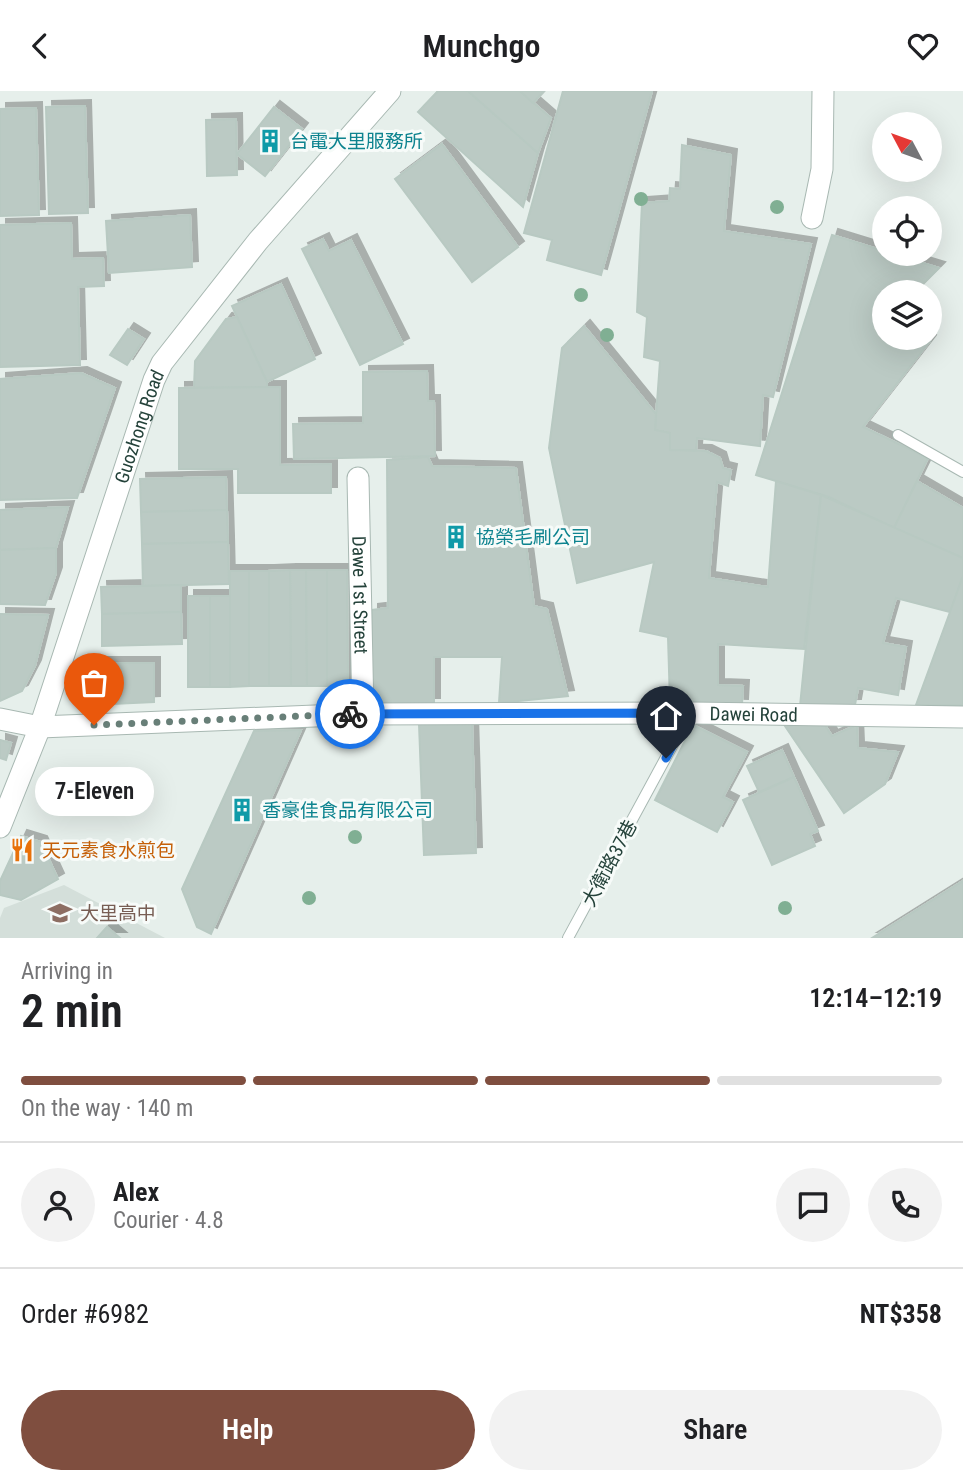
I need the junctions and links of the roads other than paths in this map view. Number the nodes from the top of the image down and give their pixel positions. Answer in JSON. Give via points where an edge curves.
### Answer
{"nodes":[{"id":1,"x":390,"y":91,"type":"edge"},
{"id":2,"x":823,"y":91,"type":"edge"},
{"id":3,"x":812,"y":218,"type":"dead end"},
{"id":4,"x":898,"y":435,"type":"dead end"},
{"id":5,"x":963,"y":472,"type":"edge"},
{"id":6,"x":358,"y":478,"type":"dead end"},
{"id":7,"x":690,"y":713,"type":"junction"},
{"id":8,"x":363,"y":714,"type":"junction"},
{"id":9,"x":963,"y":717,"type":"edge"},
{"id":10,"x":0,"y":719,"type":"edge"},
{"id":11,"x":40,"y":727,"type":"junction"},
{"id":12,"x":0,"y":827,"type":"edge"},
{"id":13,"x":568,"y":938,"type":"edge"}],
"edges":[{"from":1,"to":11,"type":"street","name":"Guozhong Road","via":[[258,241],[162,363]]},
{"from":2,"to":3,"type":"street","via":[[822,169]]},
{"from":4,"to":5,"type":"lane"},
{"from":6,"to":8,"type":"street","name":"Dawe 1st Street"},
{"from":7,"to":8,"type":"street","name":"Dawei Road"},
{"from":7,"to":9,"type":"street","name":"Dawei Road"},
{"from":7,"to":13,"type":"lane","name":"大衛路37巷"},
{"from":8,"to":11,"type":"street","name":"Dawei Road"},
{"from":10,"to":11,"type":"street","name":"Dawei Road"},
{"from":11,"to":12,"type":"street","name":"Guozhong Road"}]}
